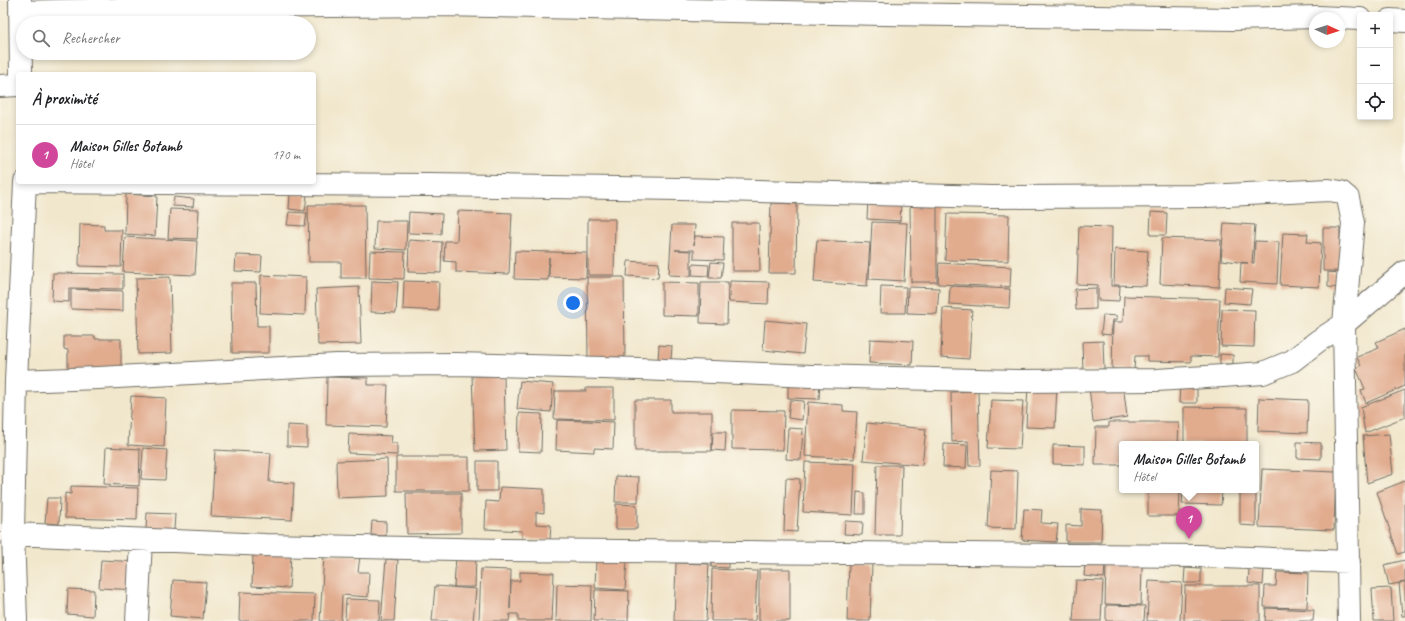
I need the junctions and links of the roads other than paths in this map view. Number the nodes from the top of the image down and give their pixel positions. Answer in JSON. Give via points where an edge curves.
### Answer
{"nodes":[{"id":1,"x":206,"y":4,"type":"edge"},
{"id":2,"x":20,"y":6,"type":"edge"},
{"id":3,"x":20,"y":16,"type":"edge"},
{"id":4,"x":1357,"y":19,"type":"edge"},
{"id":5,"x":1393,"y":20,"type":"edge"},
{"id":6,"x":1405,"y":21,"type":"edge"},
{"id":7,"x":21,"y":60,"type":"edge"},
{"id":8,"x":21,"y":72,"type":"edge"},
{"id":9,"x":16,"y":85,"type":"edge"},
{"id":10,"x":0,"y":86,"type":"edge"},
{"id":11,"x":26,"y":184,"type":"edge"},
{"id":12,"x":231,"y":184,"type":"edge"},
{"id":13,"x":1404,"y":275,"type":"edge"},
{"id":14,"x":1344,"y":324,"type":"junction"},
{"id":15,"x":16,"y":381,"type":"junction"},
{"id":16,"x":13,"y":534,"type":"junction"},
{"id":17,"x":141,"y":540,"type":"junction"},
{"id":18,"x":1349,"y":562,"type":"junction"},
{"id":19,"x":16,"y":621,"type":"edge"},
{"id":20,"x":137,"y":621,"type":"edge"},
{"id":21,"x":1350,"y":621,"type":"edge"}],
"edges":[{"from":1,"to":2,"type":"street"},
{"from":1,"to":4,"type":"street","via":[[441,5],[884,14]]},
{"from":2,"to":3,"type":"street"},
{"from":5,"to":6,"type":"street"},
{"from":7,"to":8,"type":"street"},
{"from":9,"to":10,"type":"street"},
{"from":11,"to":15,"type":"street"},
{"from":12,"to":14,"type":"street","via":[[641,188],[991,197],[1207,196],[1329,190],[1341,192],[1348,198],[1353,223]]},
{"from":13,"to":14,"type":"street"},
{"from":14,"to":15,"type":"street","via":[[1292,361],[1263,373],[1156,380],[1018,381],[456,364],[337,365]]},
{"from":14,"to":18,"type":"street"},
{"from":15,"to":16,"type":"street"},
{"from":16,"to":17,"type":"street"},
{"from":16,"to":19,"type":"street"},
{"from":17,"to":18,"type":"street","via":[[502,550],[1199,556]]},
{"from":17,"to":20,"type":"street"},
{"from":18,"to":21,"type":"street"}]}
